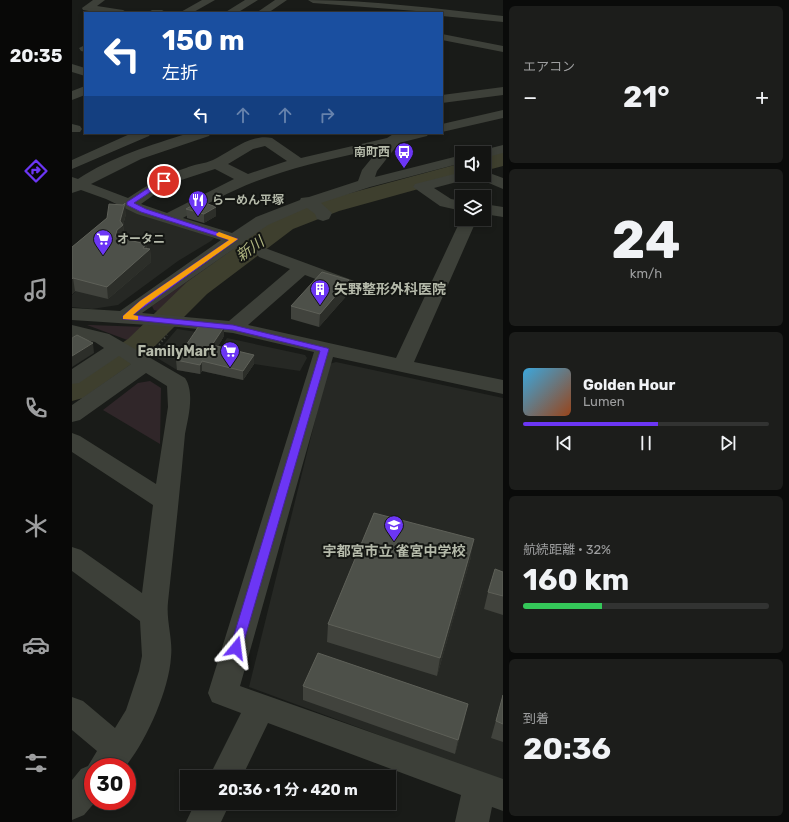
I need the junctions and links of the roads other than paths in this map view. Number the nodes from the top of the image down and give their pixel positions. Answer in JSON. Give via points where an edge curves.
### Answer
{"nodes":[{"id":1,"x":100,"y":0,"type":"edge"},
{"id":2,"x":210,"y":0,"type":"edge"},
{"id":3,"x":253,"y":0,"type":"edge"},
{"id":4,"x":282,"y":0,"type":"edge"},
{"id":5,"x":313,"y":0,"type":"edge"},
{"id":6,"x":318,"y":0,"type":"edge"},
{"id":7,"x":448,"y":0,"type":"edge"},
{"id":8,"x":355,"y":3,"type":"junction"},
{"id":9,"x":116,"y":12,"type":"edge"},
{"id":10,"x":186,"y":12,"type":"edge"},
{"id":11,"x":231,"y":12,"type":"edge"},
{"id":12,"x":263,"y":12,"type":"edge"},
{"id":13,"x":337,"y":12,"type":"edge"},
{"id":14,"x":439,"y":12,"type":"edge"},
{"id":15,"x":443,"y":12,"type":"edge"},
{"id":16,"x":503,"y":19,"type":"edge"},
{"id":17,"x":443,"y":37,"type":"edge"},
{"id":18,"x":503,"y":49,"type":"edge"},
{"id":19,"x":72,"y":68,"type":"edge"},
{"id":20,"x":84,"y":72,"type":"edge"},
{"id":21,"x":503,"y":83,"type":"edge"},
{"id":22,"x":84,"y":90,"type":"edge"},
{"id":23,"x":503,"y":90,"type":"edge"},
{"id":24,"x":72,"y":96,"type":"edge"},
{"id":25,"x":72,"y":99,"type":"edge"},
{"id":26,"x":443,"y":100,"type":"edge"},
{"id":27,"x":84,"y":102,"type":"edge"},
{"id":28,"x":501,"y":115,"type":"edge"},
{"id":29,"x":443,"y":128,"type":"edge"},
{"id":30,"x":142,"y":134,"type":"edge"},
{"id":31,"x":201,"y":134,"type":"edge"},
{"id":32,"x":417,"y":134,"type":"edge"},
{"id":33,"x":395,"y":138,"type":"edge"},
{"id":34,"x":503,"y":149,"type":"edge"},
{"id":35,"x":491,"y":152,"type":"edge"},
{"id":36,"x":455,"y":161,"type":"edge"},
{"id":37,"x":300,"y":163,"type":"junction"},
{"id":38,"x":217,"y":164,"type":"junction"},
{"id":39,"x":72,"y":165,"type":"edge"},
{"id":40,"x":455,"y":178,"type":"edge"},
{"id":41,"x":246,"y":179,"type":"junction"},
{"id":42,"x":491,"y":179,"type":"edge"},
{"id":43,"x":365,"y":184,"type":"junction"},
{"id":44,"x":503,"y":184,"type":"edge"},
{"id":45,"x":75,"y":185,"type":"edge"},
{"id":46,"x":130,"y":204,"type":"junction"},
{"id":47,"x":455,"y":205,"type":"edge"},
{"id":48,"x":491,"y":210,"type":"edge"},
{"id":49,"x":503,"y":212,"type":"edge"},
{"id":50,"x":169,"y":219,"type":"junction"},
{"id":51,"x":466,"y":226,"type":"edge"},
{"id":52,"x":234,"y":239,"type":"junction"},
{"id":53,"x":264,"y":252,"type":"dead end"},
{"id":54,"x":303,"y":267,"type":"junction"},
{"id":55,"x":350,"y":286,"type":"edge"},
{"id":56,"x":72,"y":314,"type":"edge"},
{"id":57,"x":125,"y":317,"type":"junction"},
{"id":58,"x":233,"y":327,"type":"junction"},
{"id":59,"x":72,"y":331,"type":"edge"},
{"id":60,"x":121,"y":348,"type":"junction"},
{"id":61,"x":324,"y":349,"type":"junction"},
{"id":62,"x":146,"y":362,"type":"junction"},
{"id":63,"x":402,"y":366,"type":"junction"},
{"id":64,"x":72,"y":378,"type":"edge"},
{"id":65,"x":503,"y":385,"type":"edge"},
{"id":66,"x":72,"y":415,"type":"edge"},
{"id":67,"x":72,"y":441,"type":"edge"},
{"id":68,"x":167,"y":502,"type":"junction"},
{"id":69,"x":72,"y":557,"type":"edge"},
{"id":70,"x":153,"y":616,"type":"junction"},
{"id":71,"x":260,"y":707,"type":"junction"},
{"id":72,"x":72,"y":711,"type":"edge"},
{"id":73,"x":111,"y":758,"type":"edge"},
{"id":74,"x":228,"y":770,"type":"edge"},
{"id":75,"x":84,"y":790,"type":"edge"},
{"id":76,"x":491,"y":791,"type":"edge"},
{"id":77,"x":72,"y":804,"type":"edge"},
{"id":78,"x":209,"y":810,"type":"edge"},
{"id":79,"x":203,"y":822,"type":"edge"},
{"id":80,"x":472,"y":822,"type":"edge"}],
"edges":[{"from":1,"to":9,"type":"street","via":[[87,8]]},
{"from":2,"to":10,"type":"street"},
{"from":3,"to":11,"type":"street"},
{"from":4,"to":12,"type":"street"},
{"from":5,"to":6,"type":"street"},
{"from":6,"to":8,"type":"street"},
{"from":7,"to":14,"type":"street"},
{"from":8,"to":13,"type":"street"},
{"from":8,"to":14,"type":"street"},
{"from":15,"to":16,"type":"street"},
{"from":17,"to":18,"type":"street"},
{"from":19,"to":20,"type":"street"},
{"from":21,"to":23,"type":"street","via":[[498,87]]},
{"from":22,"to":24,"type":"street"},
{"from":23,"to":26,"type":"street"},
{"from":25,"to":27,"type":"street"},
{"from":28,"to":29,"type":"street"},
{"from":30,"to":39,"type":"street"},
{"from":31,"to":45,"type":"street","via":[[129,159]]},
{"from":32,"to":33,"type":"street"},
{"from":33,"to":37,"type":"street"},
{"from":33,"to":43,"type":"street","via":[[370,170]]},
{"from":34,"to":35,"type":"street"},
{"from":36,"to":43,"type":"street"},
{"from":37,"to":38,"type":"street","via":[[267,141],[248,146]]},
{"from":37,"to":41,"type":"street"},
{"from":38,"to":41,"type":"street"},
{"from":38,"to":46,"type":"street","via":[[164,181]]},
{"from":40,"to":47,"type":"street","via":[[421,187],[446,203]]},
{"from":41,"to":50,"type":"street","via":[[209,195]]},
{"from":42,"to":44,"type":"street"},
{"from":43,"to":52,"type":"street","via":[[317,209],[262,221]]},
{"from":45,"to":46,"type":"street"},
{"from":46,"to":50,"type":"street"},
{"from":48,"to":49,"type":"street"},
{"from":50,"to":52,"type":"street"},
{"from":51,"to":63,"type":"street"},
{"from":52,"to":57,"type":"street"},
{"from":53,"to":54,"type":"street"},
{"from":54,"to":55,"type":"street"},
{"from":54,"to":58,"type":"street"},
{"from":56,"to":57,"type":"street"},
{"from":57,"to":58,"type":"street"},
{"from":58,"to":61,"type":"street"},
{"from":59,"to":60,"type":"street","via":[[102,338]]},
{"from":60,"to":62,"type":"street"},
{"from":60,"to":64,"type":"street"},
{"from":61,"to":63,"type":"street"},
{"from":61,"to":71,"type":"street","via":[[223,693]]},
{"from":62,"to":66,"type":"street"},
{"from":62,"to":68,"type":"street","via":[[178,383],[179,407]]},
{"from":63,"to":65,"type":"street"},
{"from":67,"to":68,"type":"street"},
{"from":68,"to":70,"type":"street"},
{"from":69,"to":70,"type":"street"},
{"from":70,"to":73,"type":"street","via":[[156,656],[148,694],[140,716]]},
{"from":71,"to":74,"type":"street"},
{"from":71,"to":76,"type":"street"},
{"from":72,"to":73,"type":"street"},
{"from":75,"to":77,"type":"street"},
{"from":76,"to":80,"type":"street"},
{"from":78,"to":79,"type":"street"}]}
